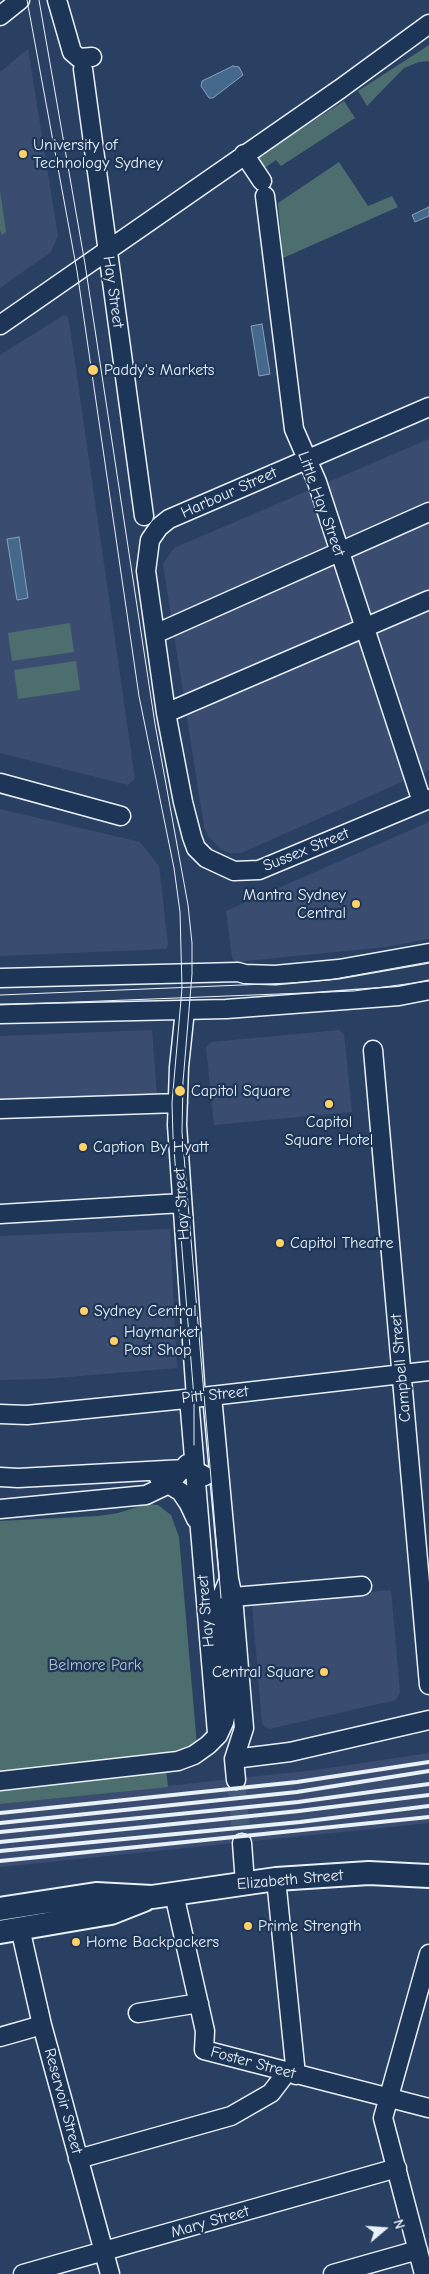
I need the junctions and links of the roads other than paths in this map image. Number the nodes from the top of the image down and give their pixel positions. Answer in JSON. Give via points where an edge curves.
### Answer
{"nodes":[{"id":1,"x":20,"y":0,"type":"edge"},
{"id":2,"x":57,"y":0,"type":"edge"},
{"id":3,"x":0,"y":16,"type":"edge"},
{"id":4,"x":429,"y":24,"type":"edge"},
{"id":5,"x":244,"y":154,"type":"junction"},
{"id":6,"x":107,"y":249,"type":"junction"},
{"id":7,"x":0,"y":326,"type":"edge"},
{"id":8,"x":429,"y":407,"type":"edge"},
{"id":9,"x":307,"y":460,"type":"junction"},
{"id":10,"x":429,"y":512,"type":"edge"},
{"id":11,"x":144,"y":516,"type":"dead end"},
{"id":12,"x":340,"y":552,"type":"junction"},
{"id":13,"x":429,"y":600,"type":"edge"},
{"id":14,"x":364,"y":627,"type":"junction"},
{"id":15,"x":155,"y":634,"type":"junction"},
{"id":16,"x":166,"y":712,"type":"junction"},
{"id":17,"x":0,"y":783,"type":"edge"},
{"id":18,"x":425,"y":800,"type":"edge"},
{"id":19,"x":121,"y":816,"type":"dead end"},
{"id":20,"x":429,"y":954,"type":"edge"},
{"id":21,"x":0,"y":978,"type":"edge"},
{"id":22,"x":429,"y":990,"type":"edge"},
{"id":23,"x":185,"y":1010,"type":"junction"},
{"id":24,"x":0,"y":1014,"type":"edge"},
{"id":25,"x":374,"y":1050,"type":"dead end"},
{"id":26,"x":178,"y":1102,"type":"junction"},
{"id":27,"x":0,"y":1109,"type":"edge"},
{"id":28,"x":182,"y":1203,"type":"junction"},
{"id":29,"x":0,"y":1214,"type":"edge"},
{"id":30,"x":429,"y":1371,"type":"edge"},
{"id":31,"x":402,"y":1375,"type":"junction"},
{"id":32,"x":199,"y":1397,"type":"junction"},
{"id":33,"x":0,"y":1414,"type":"edge"},
{"id":34,"x":190,"y":1470,"type":"junction"},
{"id":35,"x":149,"y":1472,"type":"junction"},
{"id":36,"x":0,"y":1477,"type":"edge"},
{"id":37,"x":169,"y":1484,"type":"junction"},
{"id":38,"x":222,"y":1498,"type":"junction"},
{"id":39,"x":0,"y":1509,"type":"edge"},
{"id":40,"x":199,"y":1526,"type":"junction"},
{"id":41,"x":229,"y":1579,"type":"junction"},
{"id":42,"x":362,"y":1586,"type":"dead end"},
{"id":43,"x":233,"y":1597,"type":"junction"},
{"id":44,"x":429,"y":1685,"type":"edge"},
{"id":45,"x":429,"y":1720,"type":"edge"},
{"id":46,"x":218,"y":1734,"type":"junction"},
{"id":47,"x":234,"y":1759,"type":"junction"},
{"id":48,"x":0,"y":1780,"type":"edge"},
{"id":49,"x":236,"y":1780,"type":"tunnel mouth"},
{"id":50,"x":242,"y":1843,"type":"tunnel mouth"},
{"id":51,"x":429,"y":1876,"type":"edge"},
{"id":52,"x":276,"y":1878,"type":"junction"},
{"id":53,"x":246,"y":1883,"type":"junction"},
{"id":54,"x":163,"y":1895,"type":"junction"},
{"id":55,"x":0,"y":1909,"type":"edge"},
{"id":56,"x":10,"y":1930,"type":"edge"},
{"id":57,"x":429,"y":1954,"type":"edge"},
{"id":58,"x":199,"y":2003,"type":"junction"},
{"id":59,"x":138,"y":2013,"type":"dead end"},
{"id":60,"x":42,"y":2025,"type":"junction"},
{"id":61,"x":0,"y":2037,"type":"edge"},
{"id":62,"x":291,"y":2074,"type":"junction"},
{"id":63,"x":389,"y":2096,"type":"junction"},
{"id":64,"x":429,"y":2108,"type":"edge"},
{"id":65,"x":78,"y":2159,"type":"junction"},
{"id":66,"x":397,"y":2168,"type":"junction"},
{"id":67,"x":104,"y":2252,"type":"junction"},
{"id":68,"x":423,"y":2259,"type":"edge"},
{"id":69,"x":24,"y":2274,"type":"edge"},
{"id":70,"x":110,"y":2274,"type":"edge"},
{"id":71,"x":333,"y":2274,"type":"edge"}],
"edges":[{"from":1,"to":3,"type":"street"},
{"from":2,"to":6,"type":"street","name":"Hay Street","via":[[72,52],[88,63]]},
{"from":4,"to":5,"type":"street"},
{"from":5,"to":6,"type":"street"},
{"from":5,"to":9,"type":"street","name":"Little Hay Street","via":[[263,188],[294,429]]},
{"from":6,"to":7,"type":"street"},
{"from":6,"to":11,"type":"street","name":"Hay Street"},
{"from":8,"to":9,"type":"street","name":"Harbour Street"},
{"from":9,"to":12,"type":"street","name":"Little Hay Street"},
{"from":9,"to":15,"type":"street","name":"Harbour Street","via":[[195,507],[159,527],[150,540],[146,561]]},
{"from":10,"to":12,"type":"street"},
{"from":12,"to":14,"type":"street","name":"Little Hay Street"},
{"from":12,"to":15,"type":"street"},
{"from":13,"to":14,"type":"street"},
{"from":14,"to":16,"type":"street"},
{"from":14,"to":18,"type":"street","name":"Little Hay Street"},
{"from":15,"to":16,"type":"street"},
{"from":16,"to":18,"type":"street","name":"Sussex Street","via":[[196,848],[206,858],[227,868],[250,872],[269,868]]},
{"from":17,"to":19,"type":"street"},
{"from":20,"to":21,"type":"street","via":[[275,975],[238,972]]},
{"from":22,"to":23,"type":"street","via":[[399,996],[226,1010]]},
{"from":23,"to":24,"type":"street"},
{"from":23,"to":26,"type":"street","name":"Hay Street"},
{"from":25,"to":31,"type":"street","name":"Campbell Street"},
{"from":26,"to":27,"type":"street"},
{"from":26,"to":28,"type":"street","name":"Hay Street"},
{"from":28,"to":29,"type":"street"},
{"from":28,"to":32,"type":"street","name":"Hay Street"},
{"from":30,"to":31,"type":"street","name":"Pitt Street"},
{"from":31,"to":32,"type":"street","name":"Pitt Street"},
{"from":31,"to":44,"type":"street","name":"Campbell Street"},
{"from":32,"to":33,"type":"street","name":"Pitt Street","via":[[27,1415]]},
{"from":32,"to":34,"type":"street","name":"Hay Street"},
{"from":32,"to":38,"type":"street","name":"Hay Street"},
{"from":34,"to":35,"type":"street"},
{"from":34,"to":37,"type":"street"},
{"from":34,"to":38,"type":"street","via":[[212,1483]]},
{"from":34,"to":40,"type":"street","name":"Hay Street"},
{"from":35,"to":36,"type":"street"},
{"from":35,"to":37,"type":"street"},
{"from":37,"to":39,"type":"street","via":[[138,1497]]},
{"from":37,"to":40,"type":"street","via":[[185,1497]]},
{"from":38,"to":41,"type":"street","name":"Hay Street"},
{"from":40,"to":46,"type":"street","name":"Hay Street"},
{"from":41,"to":43,"type":"street","name":"Hay Street"},
{"from":41,"to":46,"type":"street","via":[[221,1598],[229,1689],[224,1722]]},
{"from":42,"to":43,"type":"street"},
{"from":43,"to":47,"type":"street","name":"Hay Street","via":[[244,1728]]},
{"from":45,"to":47,"type":"street","via":[[290,1752]]},
{"from":46,"to":47,"type":"street","name":"Hay Street"},
{"from":46,"to":48,"type":"street","via":[[194,1755],[178,1761]]},
{"from":47,"to":49,"type":"street","name":"Hay Street"},
{"from":50,"to":53,"type":"street"},
{"from":51,"to":52,"type":"main road","name":"Elizabeth Street","via":[[369,1873]]},
{"from":52,"to":53,"type":"main road","name":"Elizabeth Street"},
{"from":52,"to":62,"type":"street"},
{"from":53,"to":54,"type":"main road","name":"Elizabeth Street"},
{"from":54,"to":55,"type":"main road","name":"Elizabeth Street","via":[[96,1894]]},
{"from":54,"to":56,"type":"main road","name":"Elizabeth Street","via":[[111,1913]]},
{"from":54,"to":58,"type":"street","name":"Foster Street"},
{"from":56,"to":60,"type":"street","name":"Reservoir Street"},
{"from":57,"to":63,"type":"street"},
{"from":58,"to":59,"type":"street"},
{"from":58,"to":62,"type":"street","name":"Foster Street","via":[[205,2031],[204,2050]]},
{"from":60,"to":61,"type":"street"},
{"from":60,"to":65,"type":"street","name":"Reservoir Street"},
{"from":62,"to":63,"type":"street","name":"Foster Street"},
{"from":62,"to":65,"type":"street","via":[[271,2093],[231,2116]]},
{"from":63,"to":64,"type":"street","name":"Foster Street"},
{"from":63,"to":66,"type":"street","via":[[383,2118]]},
{"from":65,"to":67,"type":"street","name":"Reservoir Street"},
{"from":66,"to":67,"type":"street","name":"Mary Street"},
{"from":66,"to":68,"type":"street"},
{"from":67,"to":69,"type":"street","name":"Mary Street"},
{"from":67,"to":70,"type":"street","name":"Reservoir Street"},
{"from":68,"to":71,"type":"street"}]}
